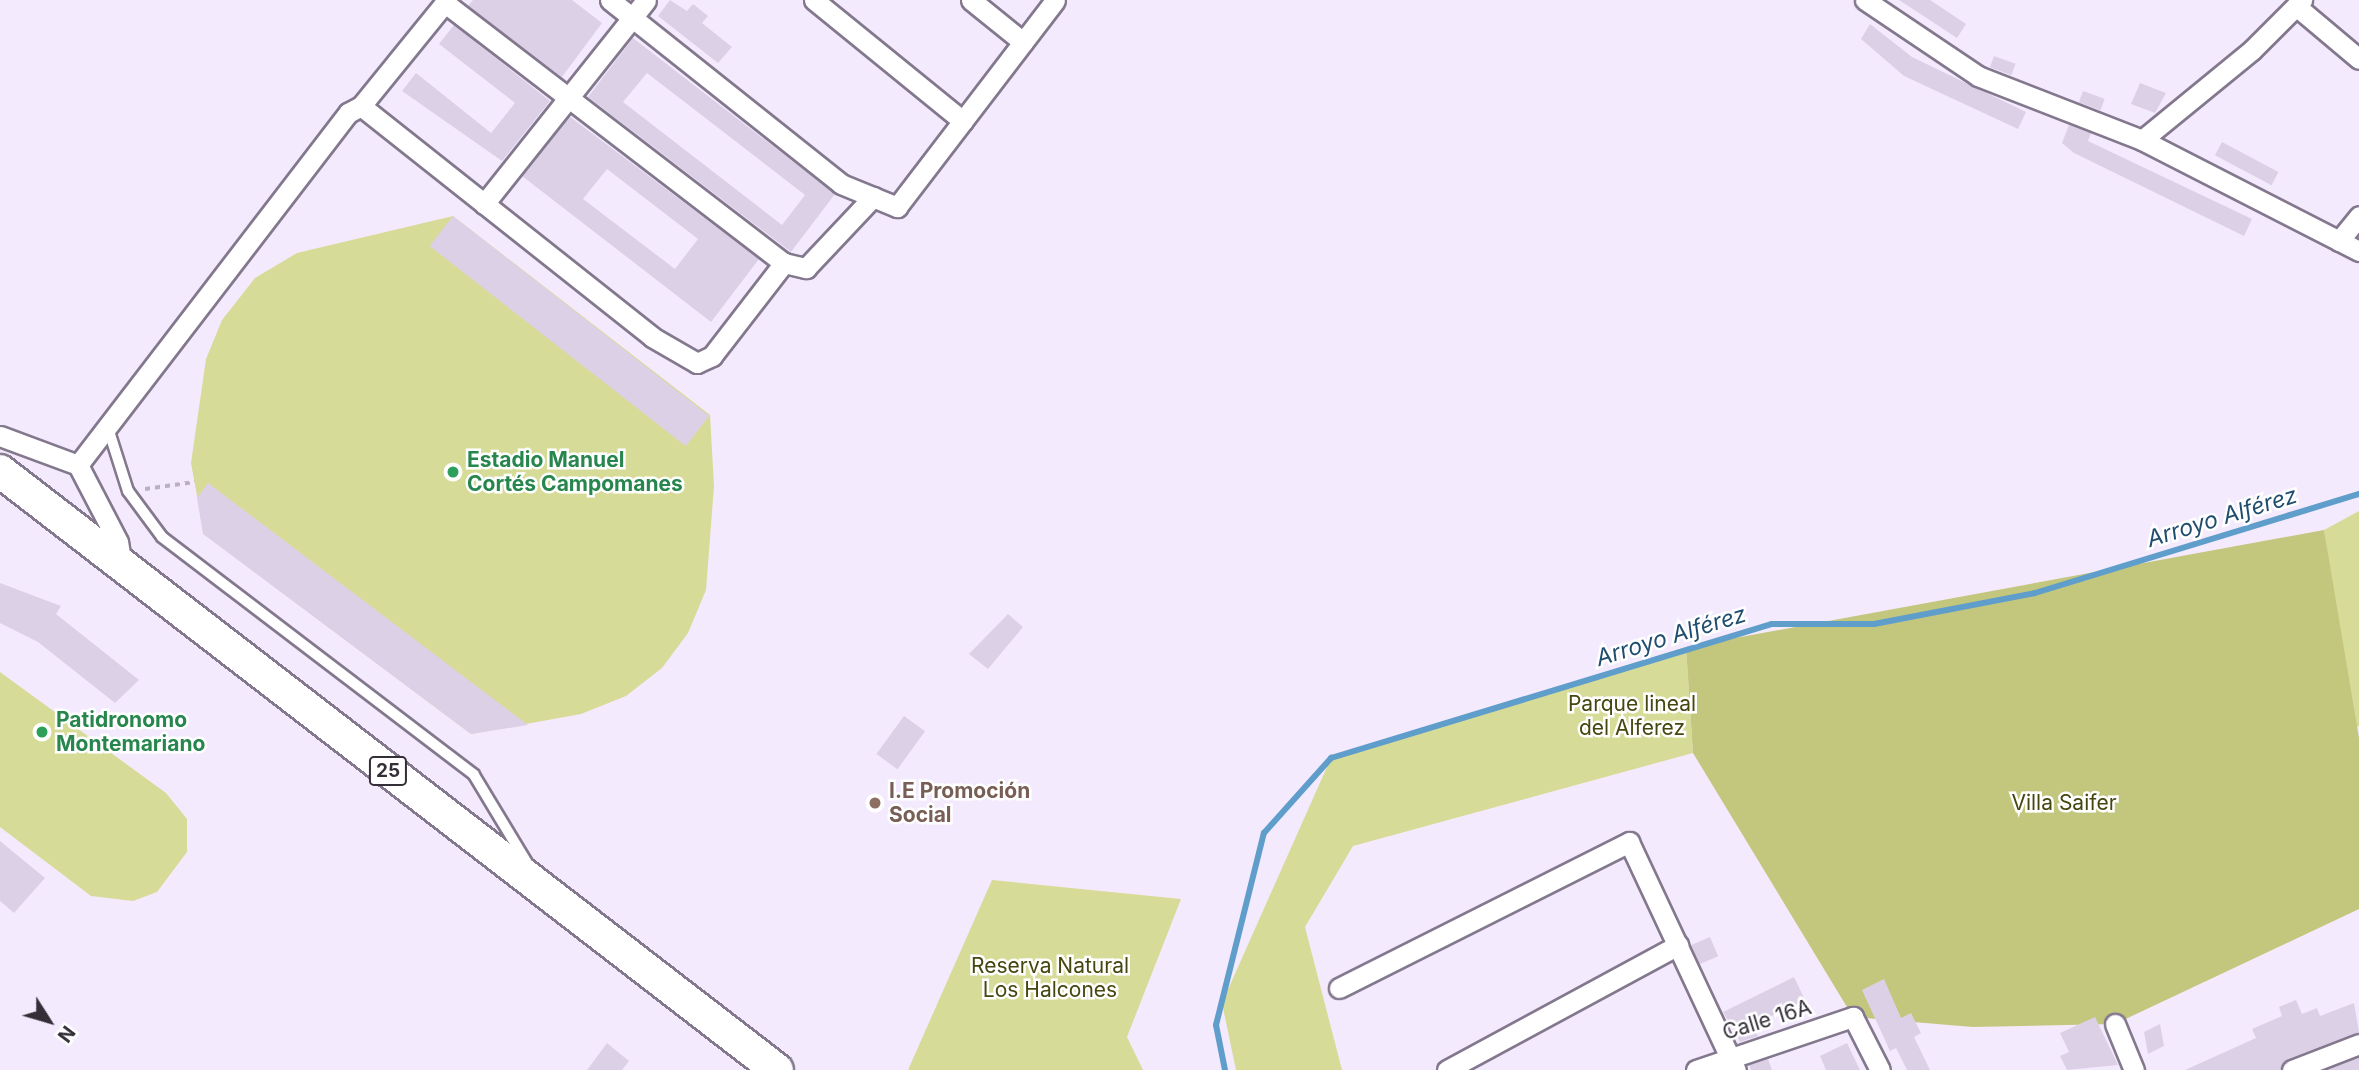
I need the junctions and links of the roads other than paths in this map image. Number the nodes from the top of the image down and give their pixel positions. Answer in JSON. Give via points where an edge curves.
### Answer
{"nodes":[{"id":1,"x":610,"y":0,"type":"edge"},
{"id":2,"x":646,"y":0,"type":"edge"},
{"id":3,"x":814,"y":0,"type":"edge"},
{"id":4,"x":971,"y":0,"type":"edge"},
{"id":5,"x":1055,"y":0,"type":"edge"},
{"id":6,"x":1866,"y":0,"type":"edge"},
{"id":7,"x":446,"y":1,"type":"edge"},
{"id":8,"x":2299,"y":3,"type":"edge"},
{"id":9,"x":632,"y":18,"type":"junction"},
{"id":10,"x":1023,"y":42,"type":"junction"},
{"id":11,"x":2359,"y":59,"type":"edge"},
{"id":12,"x":567,"y":100,"type":"junction"},
{"id":13,"x":361,"y":106,"type":"junction"},
{"id":14,"x":963,"y":121,"type":"junction"},
{"id":15,"x":2142,"y":140,"type":"junction"},
{"id":16,"x":873,"y":197,"type":"junction"},
{"id":17,"x":484,"y":204,"type":"junction"},
{"id":18,"x":2359,"y":216,"type":"edge"},
{"id":19,"x":2339,"y":241,"type":"junction"},
{"id":20,"x":2359,"y":251,"type":"edge"},
{"id":21,"x":784,"y":263,"type":"junction"},
{"id":22,"x":108,"y":428,"type":"junction"},
{"id":23,"x":0,"y":436,"type":"edge"},
{"id":24,"x":78,"y":465,"type":"junction"},
{"id":25,"x":0,"y":471,"type":"edge"},
{"id":26,"x":123,"y":569,"type":"junction"},
{"id":27,"x":539,"y":886,"type":"junction"},
{"id":28,"x":1678,"y":944,"type":"junction"},
{"id":29,"x":1339,"y":988,"type":"dead end"},
{"id":30,"x":2115,"y":1024,"type":"dead end"},
{"id":31,"x":2359,"y":1044,"type":"edge"},
{"id":32,"x":1733,"y":1062,"type":"edge"},
{"id":33,"x":777,"y":1070,"type":"edge"},
{"id":34,"x":1447,"y":1070,"type":"edge"},
{"id":35,"x":1696,"y":1070,"type":"edge"},
{"id":36,"x":1880,"y":1070,"type":"edge"},
{"id":37,"x":2134,"y":1070,"type":"edge"},
{"id":38,"x":2292,"y":1070,"type":"edge"}],
"edges":[{"from":1,"to":9,"type":"street"},
{"from":2,"to":9,"type":"street"},
{"from":3,"to":14,"type":"street"},
{"from":4,"to":10,"type":"street"},
{"from":5,"to":10,"type":"street"},
{"from":6,"to":15,"type":"street","via":[[1978,76]]},
{"from":7,"to":12,"type":"street"},
{"from":7,"to":13,"type":"street"},
{"from":8,"to":11,"type":"street"},
{"from":8,"to":15,"type":"street"},
{"from":9,"to":12,"type":"street"},
{"from":9,"to":16,"type":"street","via":[[841,184]]},
{"from":10,"to":14,"type":"street"},
{"from":12,"to":17,"type":"street"},
{"from":12,"to":21,"type":"street"},
{"from":13,"to":17,"type":"street"},
{"from":13,"to":22,"type":"street","via":[[348,113]]},
{"from":14,"to":16,"type":"street","via":[[897,207]]},
{"from":15,"to":19,"type":"street"},
{"from":16,"to":21,"type":"street","via":[[806,268]]},
{"from":17,"to":21,"type":"street","via":[[652,337],[697,363],[712,356]]},
{"from":18,"to":19,"type":"street"},
{"from":19,"to":20,"type":"street"},
{"from":22,"to":24,"type":"street"},
{"from":22,"to":27,"type":"lane","via":[[128,491],[162,537],[474,775]]},
{"from":23,"to":24,"type":"street"},
{"from":24,"to":26,"type":"street","via":[[118,542]]},
{"from":25,"to":26,"type":"main road","number":"25"},
{"from":26,"to":27,"type":"main road","number":"25"},
{"from":27,"to":33,"type":"main road","number":"25"},
{"from":28,"to":29,"type":"street","via":[[1629,842]]},
{"from":28,"to":32,"type":"street"},
{"from":28,"to":34,"type":"street"},
{"from":30,"to":37,"type":"street"},
{"from":31,"to":38,"type":"street"},
{"from":32,"to":35,"type":"street","name":"Calle 16A"},
{"from":32,"to":36,"type":"street","name":"Calle 16A","via":[[1853,1017]]}]}
